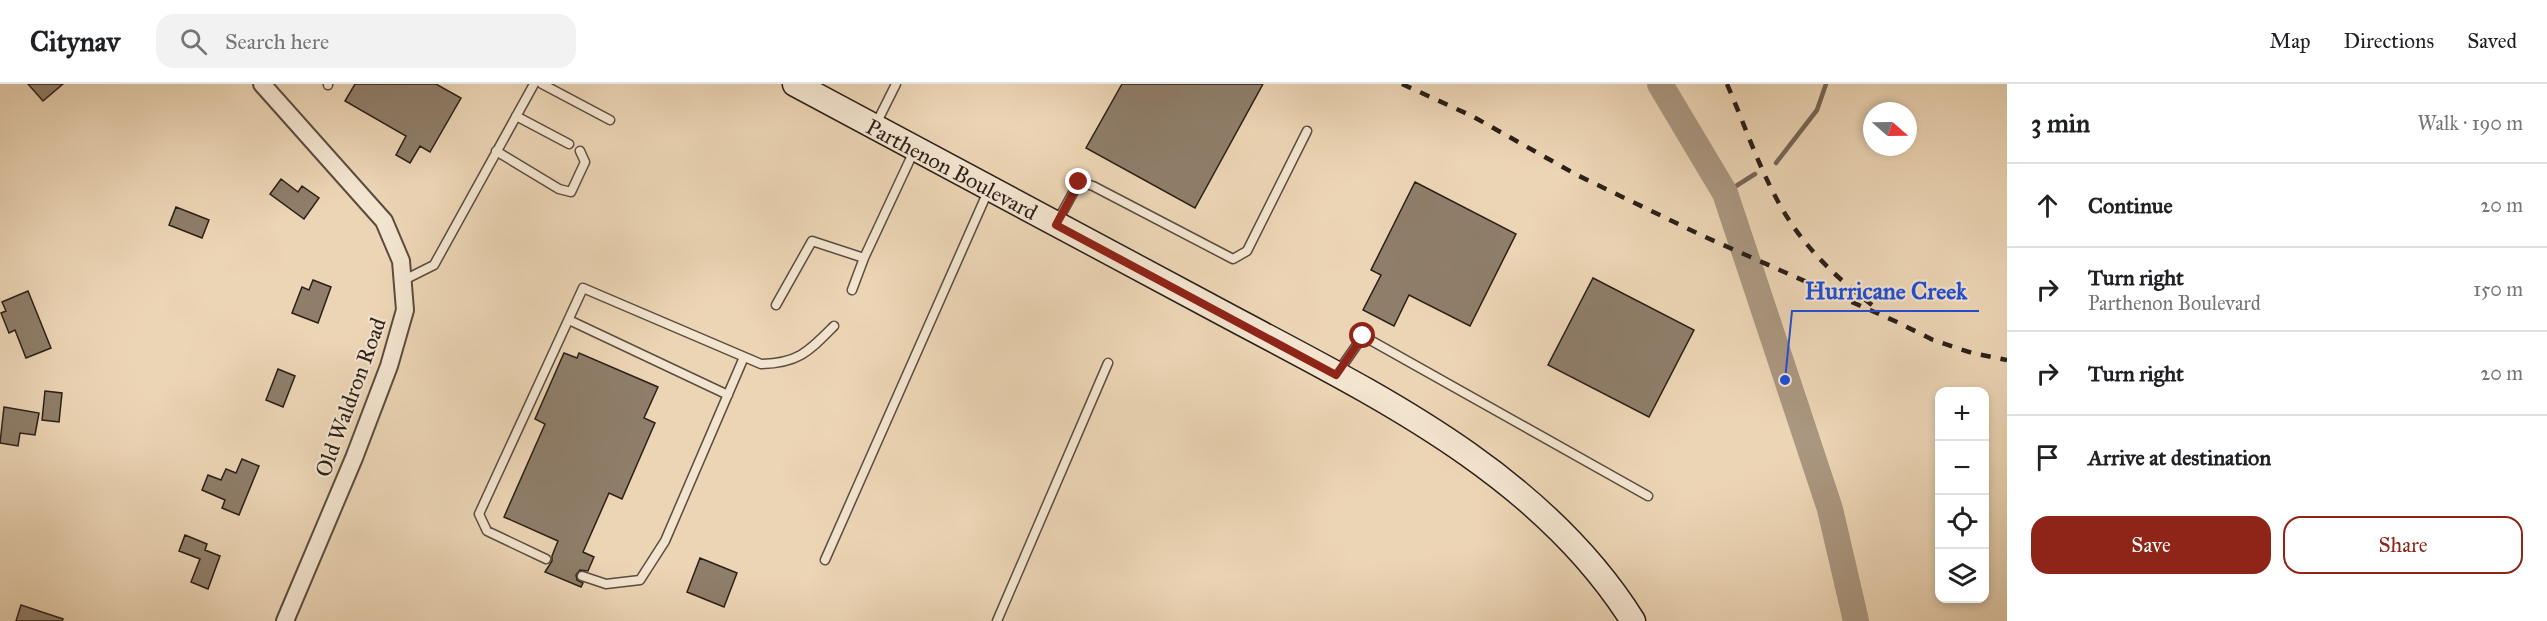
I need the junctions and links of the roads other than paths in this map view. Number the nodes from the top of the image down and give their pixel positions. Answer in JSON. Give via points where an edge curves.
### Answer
{"nodes":[{"id":1,"x":262,"y":84,"type":"edge"},
{"id":2,"x":534,"y":84,"type":"edge"},
{"id":3,"x":542,"y":84,"type":"edge"},
{"id":4,"x":795,"y":84,"type":"edge"},
{"id":5,"x":896,"y":84,"type":"edge"},
{"id":6,"x":516,"y":116,"type":"junction"},
{"id":7,"x":610,"y":120,"type":"dead end"},
{"id":8,"x":874,"y":127,"type":"junction"},
{"id":9,"x":1307,"y":131,"type":"dead end"},
{"id":10,"x":569,"y":144,"type":"dead end"},
{"id":11,"x":915,"y":150,"type":"junction"},
{"id":12,"x":496,"y":151,"type":"junction"},
{"id":13,"x":580,"y":151,"type":"dead end"},
{"id":14,"x":989,"y":189,"type":"junction"},
{"id":15,"x":1056,"y":225,"type":"junction"},
{"id":16,"x":864,"y":258,"type":"junction"},
{"id":17,"x":402,"y":281,"type":"junction"},
{"id":18,"x":852,"y":290,"type":"dead end"},
{"id":19,"x":776,"y":305,"type":"dead end"},
{"id":20,"x":568,"y":320,"type":"junction"},
{"id":21,"x":834,"y":326,"type":"dead end"},
{"id":22,"x":744,"y":357,"type":"junction"},
{"id":23,"x":1108,"y":363,"type":"dead end"},
{"id":24,"x":1336,"y":375,"type":"junction"},
{"id":25,"x":728,"y":395,"type":"junction"},
{"id":26,"x":1648,"y":496,"type":"dead end"},
{"id":27,"x":546,"y":559,"type":"dead end"},
{"id":28,"x":825,"y":560,"type":"dead end"},
{"id":29,"x":582,"y":576,"type":"dead end"},
{"id":30,"x":285,"y":621,"type":"edge"},
{"id":31,"x":997,"y":621,"type":"edge"},
{"id":32,"x":1633,"y":621,"type":"edge"}],
"edges":[{"from":1,"to":17,"type":"street","name":"Old Waldron Road","via":[[384,221],[401,261]]},
{"from":2,"to":6,"type":"lane"},
{"from":3,"to":7,"type":"lane"},
{"from":4,"to":8,"type":"main road","name":"Parthenon Boulevard"},
{"from":5,"to":8,"type":"lane"},
{"from":6,"to":10,"type":"lane"},
{"from":6,"to":12,"type":"lane"},
{"from":8,"to":11,"type":"main road","name":"Parthenon Boulevard"},
{"from":9,"to":15,"type":"lane","via":[[1247,251],[1233,259],[1079,182]]},
{"from":11,"to":14,"type":"main road","name":"Parthenon Boulevard"},
{"from":11,"to":16,"type":"lane"},
{"from":12,"to":13,"type":"lane","via":[[559,189],[571,192],[585,162]]},
{"from":12,"to":17,"type":"lane","via":[[434,265]]},
{"from":14,"to":15,"type":"main road","name":"Parthenon Boulevard"},
{"from":14,"to":28,"type":"lane"},
{"from":15,"to":24,"type":"main road","name":"Parthenon Boulevard"},
{"from":16,"to":18,"type":"lane"},
{"from":16,"to":19,"type":"lane","via":[[812,242]]},
{"from":17,"to":30,"type":"street","name":"Old Waldron Road","via":[[405,310],[389,366]]},
{"from":20,"to":22,"type":"lane","via":[[584,288]]},
{"from":20,"to":25,"type":"lane"},
{"from":20,"to":27,"type":"lane","via":[[479,514],[487,531]]},
{"from":21,"to":22,"type":"lane","via":[[808,353],[777,364],[761,364]]},
{"from":22,"to":25,"type":"lane"},
{"from":23,"to":31,"type":"lane"},
{"from":24,"to":26,"type":"lane","via":[[1363,336]]},
{"from":24,"to":32,"type":"main road","name":"Parthenon Boulevard","via":[[1430,428],[1538,510],[1590,562]]},
{"from":25,"to":29,"type":"lane","via":[[664,541],[640,580],[606,584]]}]}
